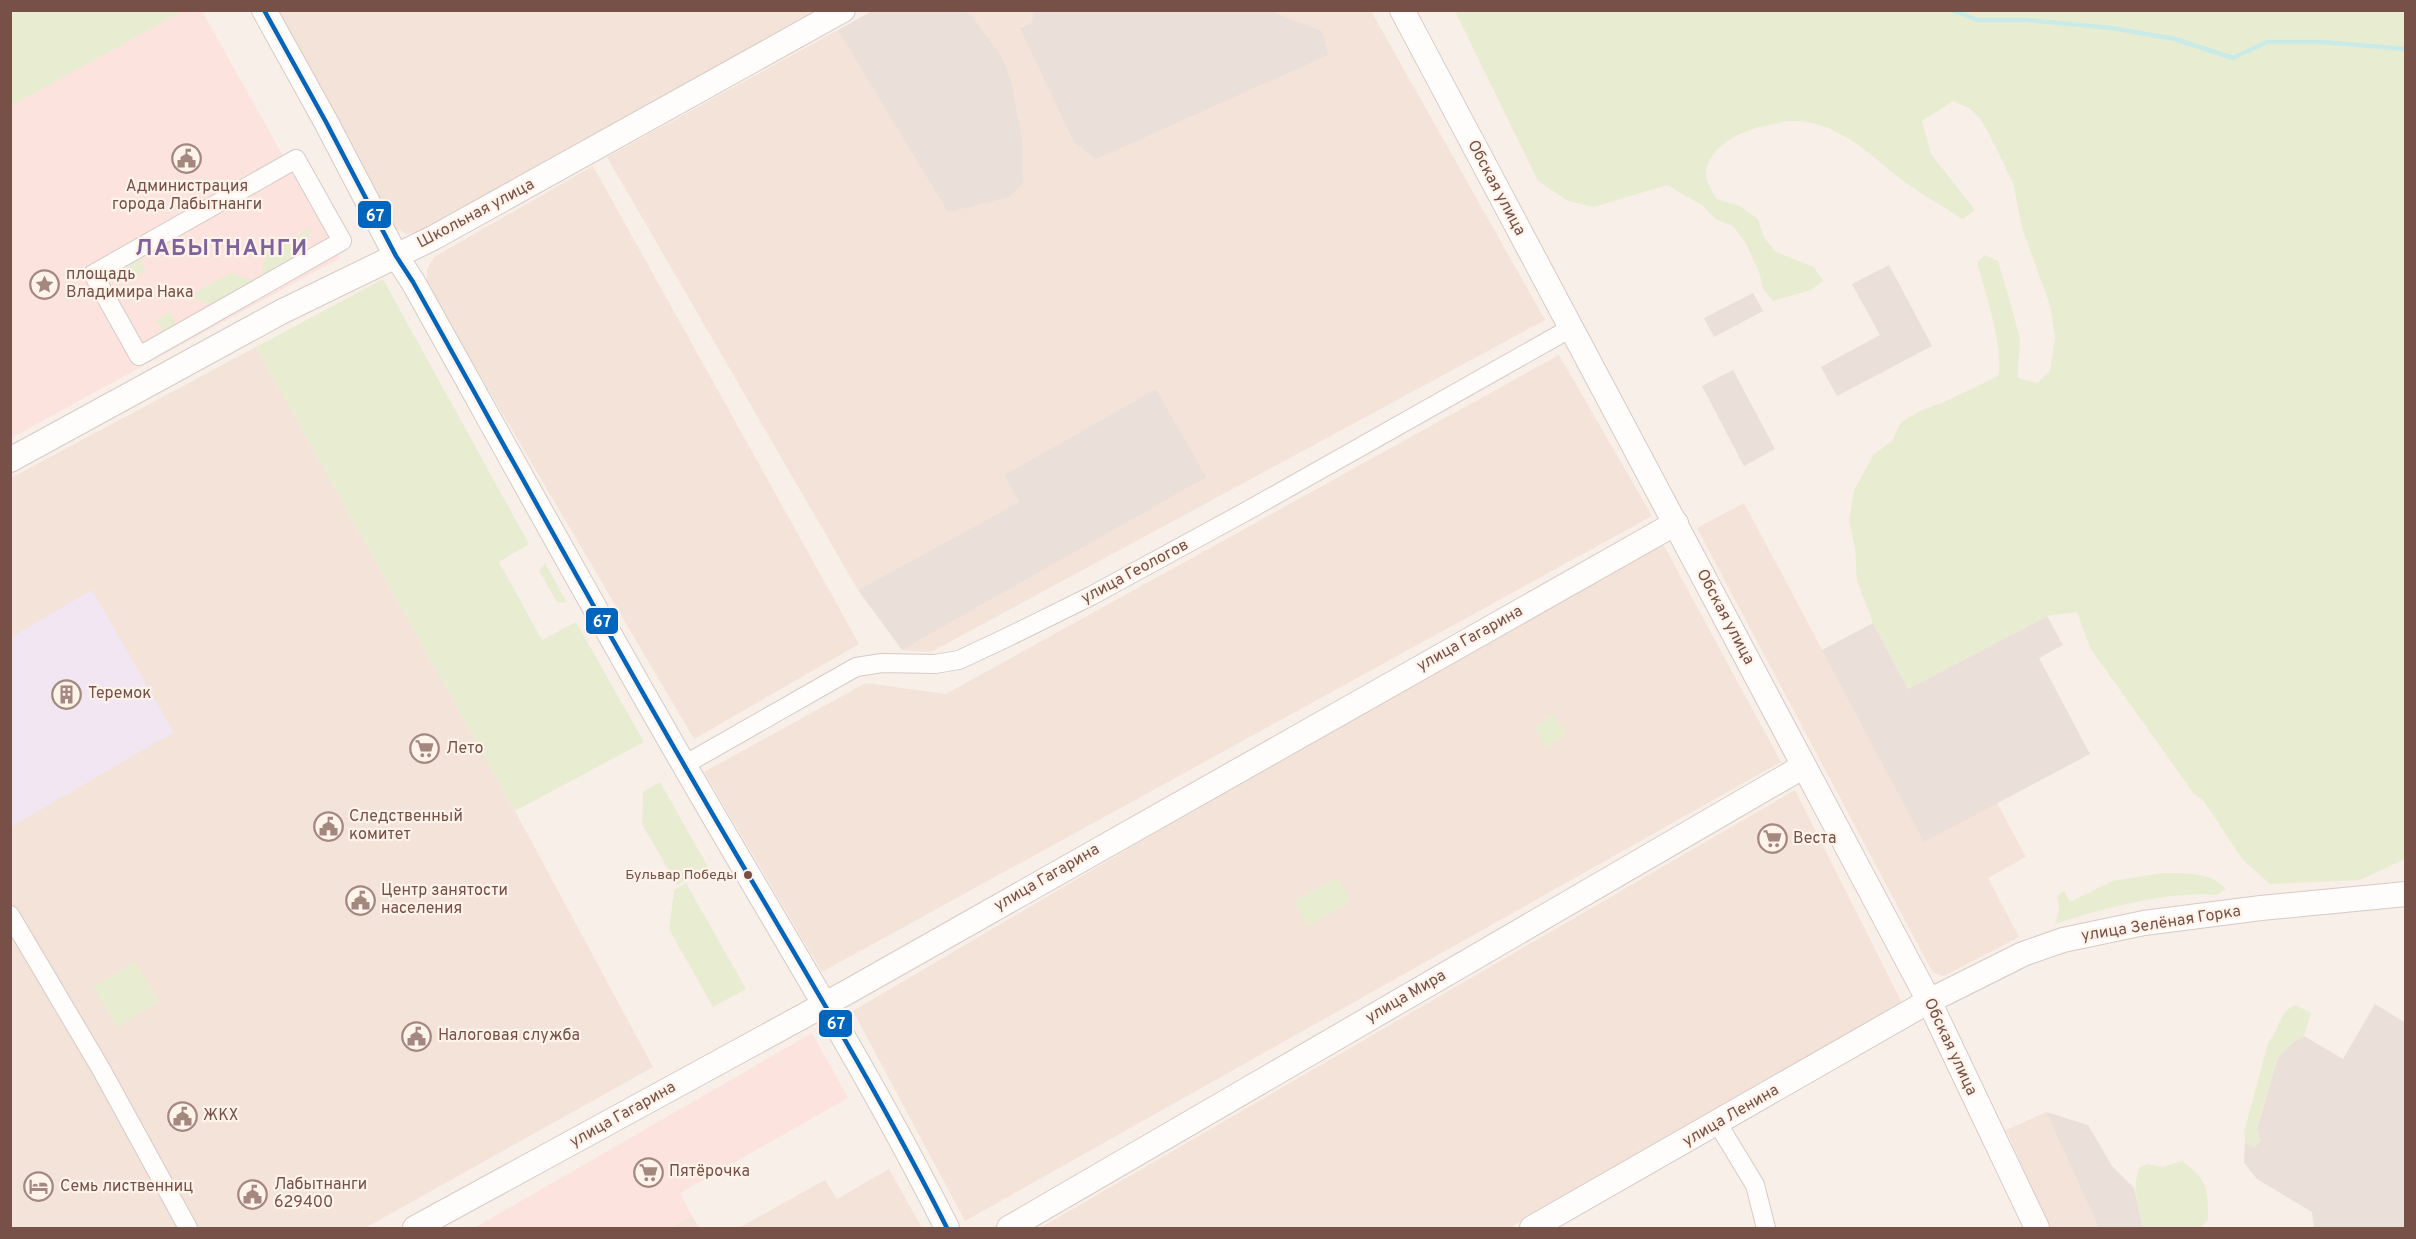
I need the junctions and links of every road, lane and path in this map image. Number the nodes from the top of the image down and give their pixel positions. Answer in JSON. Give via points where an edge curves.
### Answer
{"nodes":[{"id":1,"x":264,"y":10,"type":"edge"},
{"id":2,"x":843,"y":10,"type":"edge"},
{"id":3,"x":1402,"y":10,"type":"edge"},
{"id":4,"x":396,"y":256,"type":"junction"},
{"id":5,"x":1571,"y":328,"type":"junction"},
{"id":6,"x":140,"y":356,"type":"joint"},
{"id":7,"x":10,"y":460,"type":"edge"},
{"id":8,"x":1676,"y":523,"type":"junction"},
{"id":9,"x":684,"y":765,"type":"junction"},
{"id":10,"x":1804,"y":766,"type":"junction"},
{"id":11,"x":2406,"y":894,"type":"edge"},
{"id":12,"x":10,"y":915,"type":"edge"},
{"id":13,"x":1929,"y":1002,"type":"junction"},
{"id":14,"x":825,"y":1004,"type":"junction"},
{"id":15,"x":1718,"y":1124,"type":"junction"},
{"id":16,"x":188,"y":1228,"type":"edge"},
{"id":17,"x":415,"y":1228,"type":"edge"},
{"id":18,"x":947,"y":1228,"type":"edge"},
{"id":19,"x":1009,"y":1228,"type":"edge"},
{"id":20,"x":1532,"y":1228,"type":"edge"},
{"id":21,"x":1766,"y":1228,"type":"edge"},
{"id":22,"x":2037,"y":1228,"type":"edge"}],
"edges":[{"from":1,"to":4,"type":"street"},
{"from":2,"to":4,"type":"street","name":"Школьная улица"},
{"from":3,"to":5,"type":"street","name":"Обская улица"},
{"from":4,"to":7,"type":"street","name":"Школьная улица","via":[[281,312]]},
{"from":4,"to":9,"type":"street"},
{"from":5,"to":8,"type":"street","name":"Обская улица"},
{"from":5,"to":9,"type":"street","name":"улица Геологов","via":[[1224,524],[1010,636],[959,660],[856,667]]},
{"from":6,"to":6,"type":"street","via":[[342,241],[296,159],[93,274]]},
{"from":8,"to":10,"type":"street","name":"Обская улица"},
{"from":8,"to":14,"type":"street","name":"улица Гагарина"},
{"from":9,"to":14,"type":"street"},
{"from":10,"to":13,"type":"street","name":"Обская улица"},
{"from":10,"to":19,"type":"street","name":"улица Мира"},
{"from":11,"to":13,"type":"street","name":"улица Зелёная Горка","via":[[2261,908],[2105,930],[2023,954]]},
{"from":12,"to":16,"type":"street"},
{"from":13,"to":15,"type":"street","name":"улица Ленина"},
{"from":13,"to":22,"type":"street","name":"Обская улица"},
{"from":14,"to":17,"type":"street","name":"улица Гагарина"},
{"from":14,"to":18,"type":"street"},
{"from":15,"to":20,"type":"street","name":"улица Ленина"},
{"from":15,"to":21,"type":"street","via":[[1755,1185]]}]}
